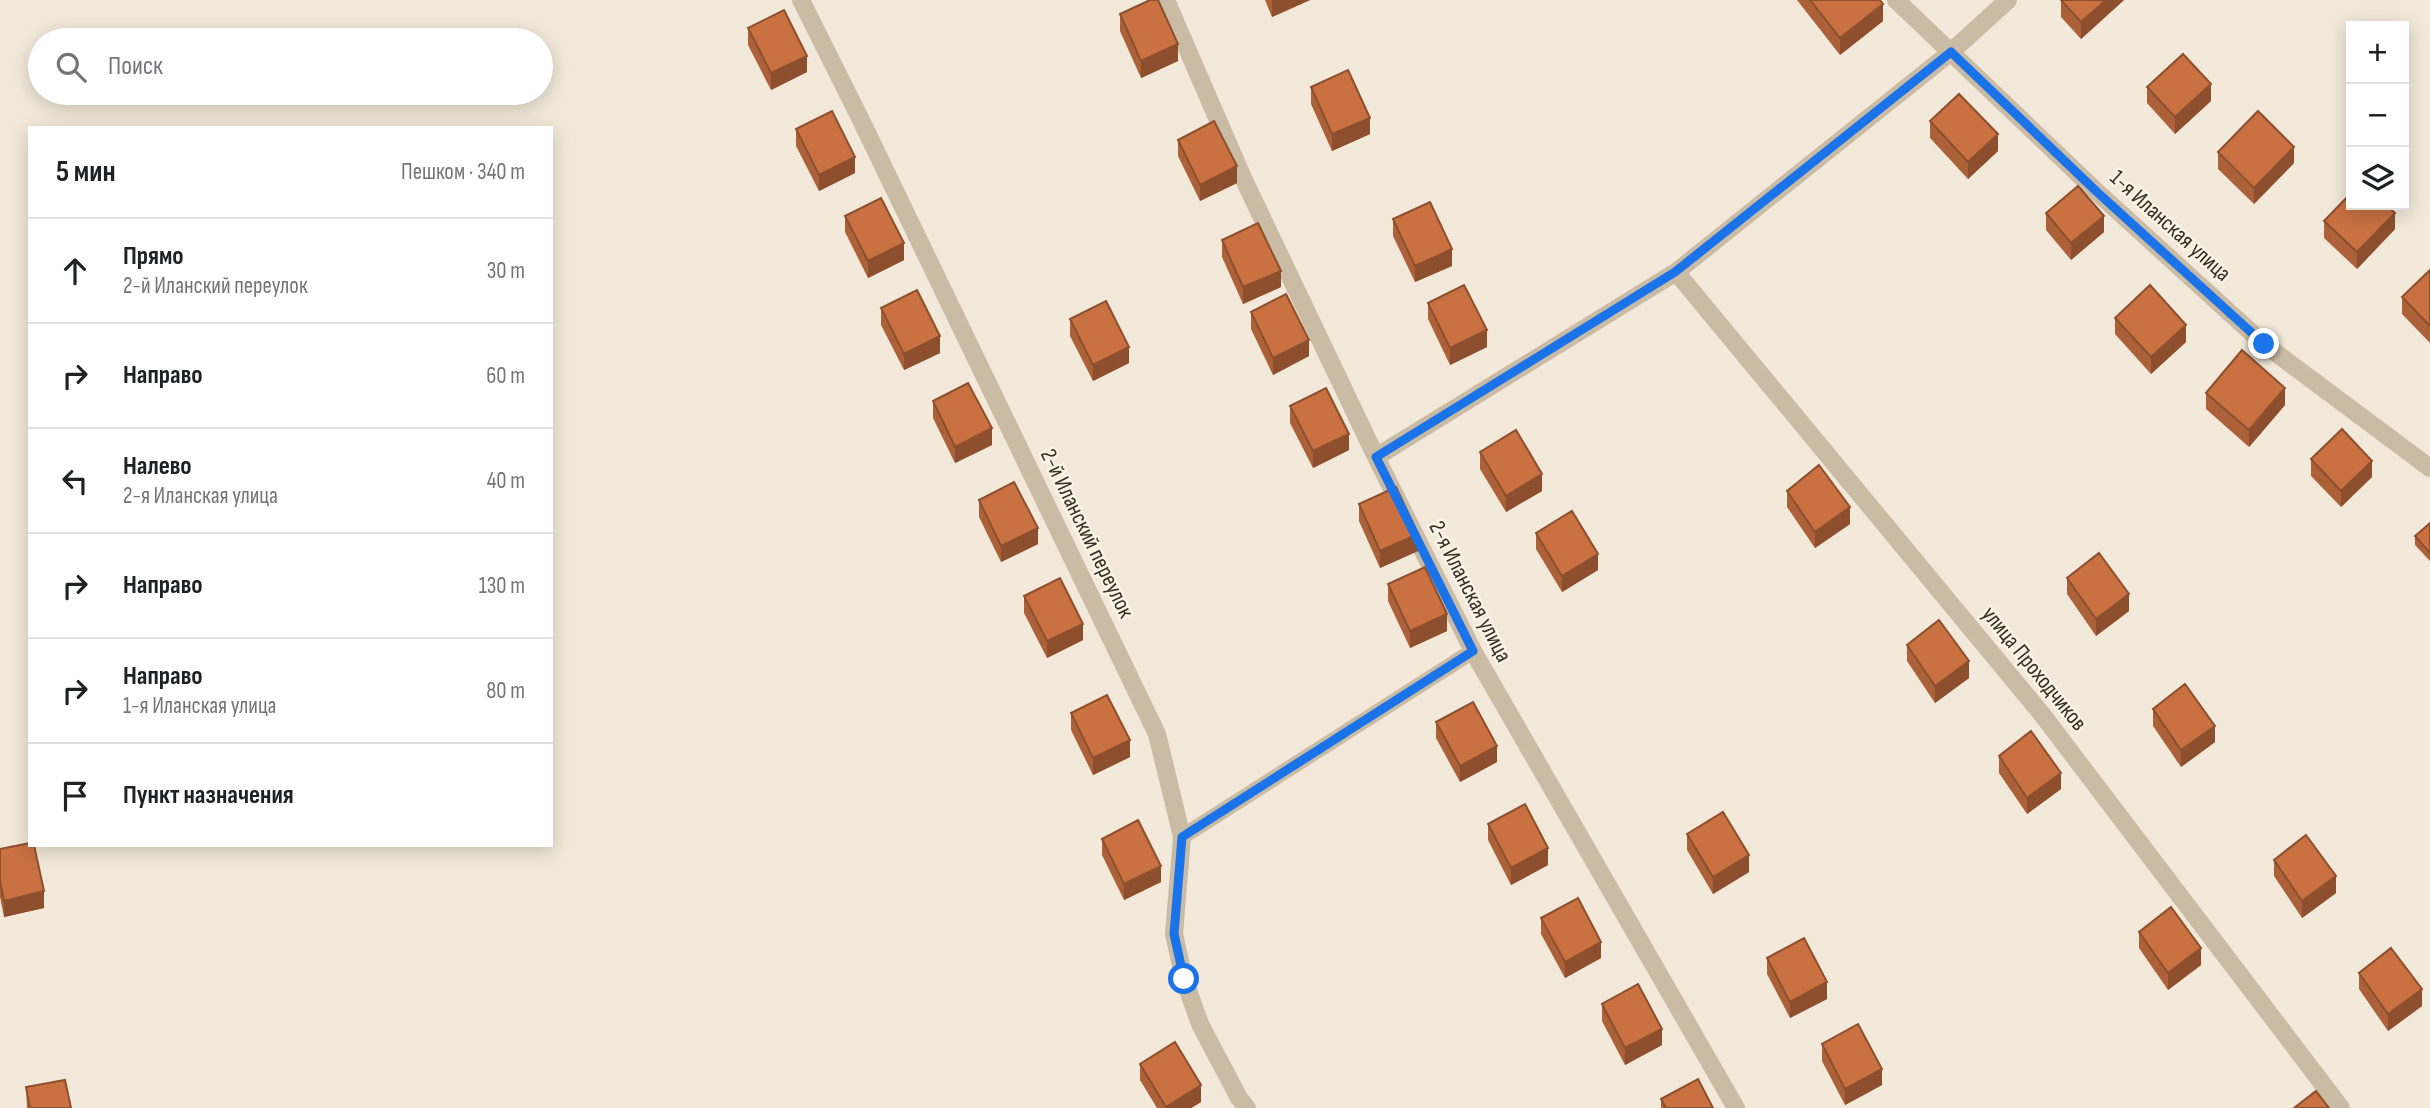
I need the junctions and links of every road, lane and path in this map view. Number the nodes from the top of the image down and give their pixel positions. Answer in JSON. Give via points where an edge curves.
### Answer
{"nodes":[{"id":1,"x":801,"y":0,"type":"edge"},
{"id":2,"x":1166,"y":0,"type":"edge"},
{"id":3,"x":1896,"y":0,"type":"edge"},
{"id":4,"x":2008,"y":0,"type":"edge"},
{"id":5,"x":1951,"y":52,"type":"junction"},
{"id":6,"x":1675,"y":272,"type":"junction"},
{"id":7,"x":1376,"y":457,"type":"junction"},
{"id":8,"x":2430,"y":468,"type":"edge"},
{"id":9,"x":1473,"y":651,"type":"junction"},
{"id":10,"x":1182,"y":837,"type":"junction"},
{"id":11,"x":1247,"y":1108,"type":"edge"},
{"id":12,"x":1736,"y":1108,"type":"edge"},
{"id":13,"x":2341,"y":1108,"type":"edge"}],
"edges":[{"from":1,"to":10,"type":"street","name":"2-й Иланский переулок","via":[[1157,734]]},
{"from":2,"to":7,"type":"street","name":"2-я Иланская улица","via":[[1244,180]]},
{"from":3,"to":5,"type":"street","name":"1-я Иланская улица"},
{"from":4,"to":5,"type":"street"},
{"from":5,"to":6,"type":"street"},
{"from":5,"to":8,"type":"street","name":"1-я Иланская улица","via":[[2264,344]]},
{"from":6,"to":7,"type":"street"},
{"from":6,"to":13,"type":"street","name":"улица Проходчиков","via":[[2041,712]]},
{"from":7,"to":9,"type":"street","name":"2-я Иланская улица"},
{"from":9,"to":10,"type":"lane"},
{"from":9,"to":12,"type":"street","name":"2-я Иланская улица"},
{"from":10,"to":11,"type":"street","name":"2-й Иланский переулок","via":[[1174,934],[1184,979],[1200,1024]]}]}
